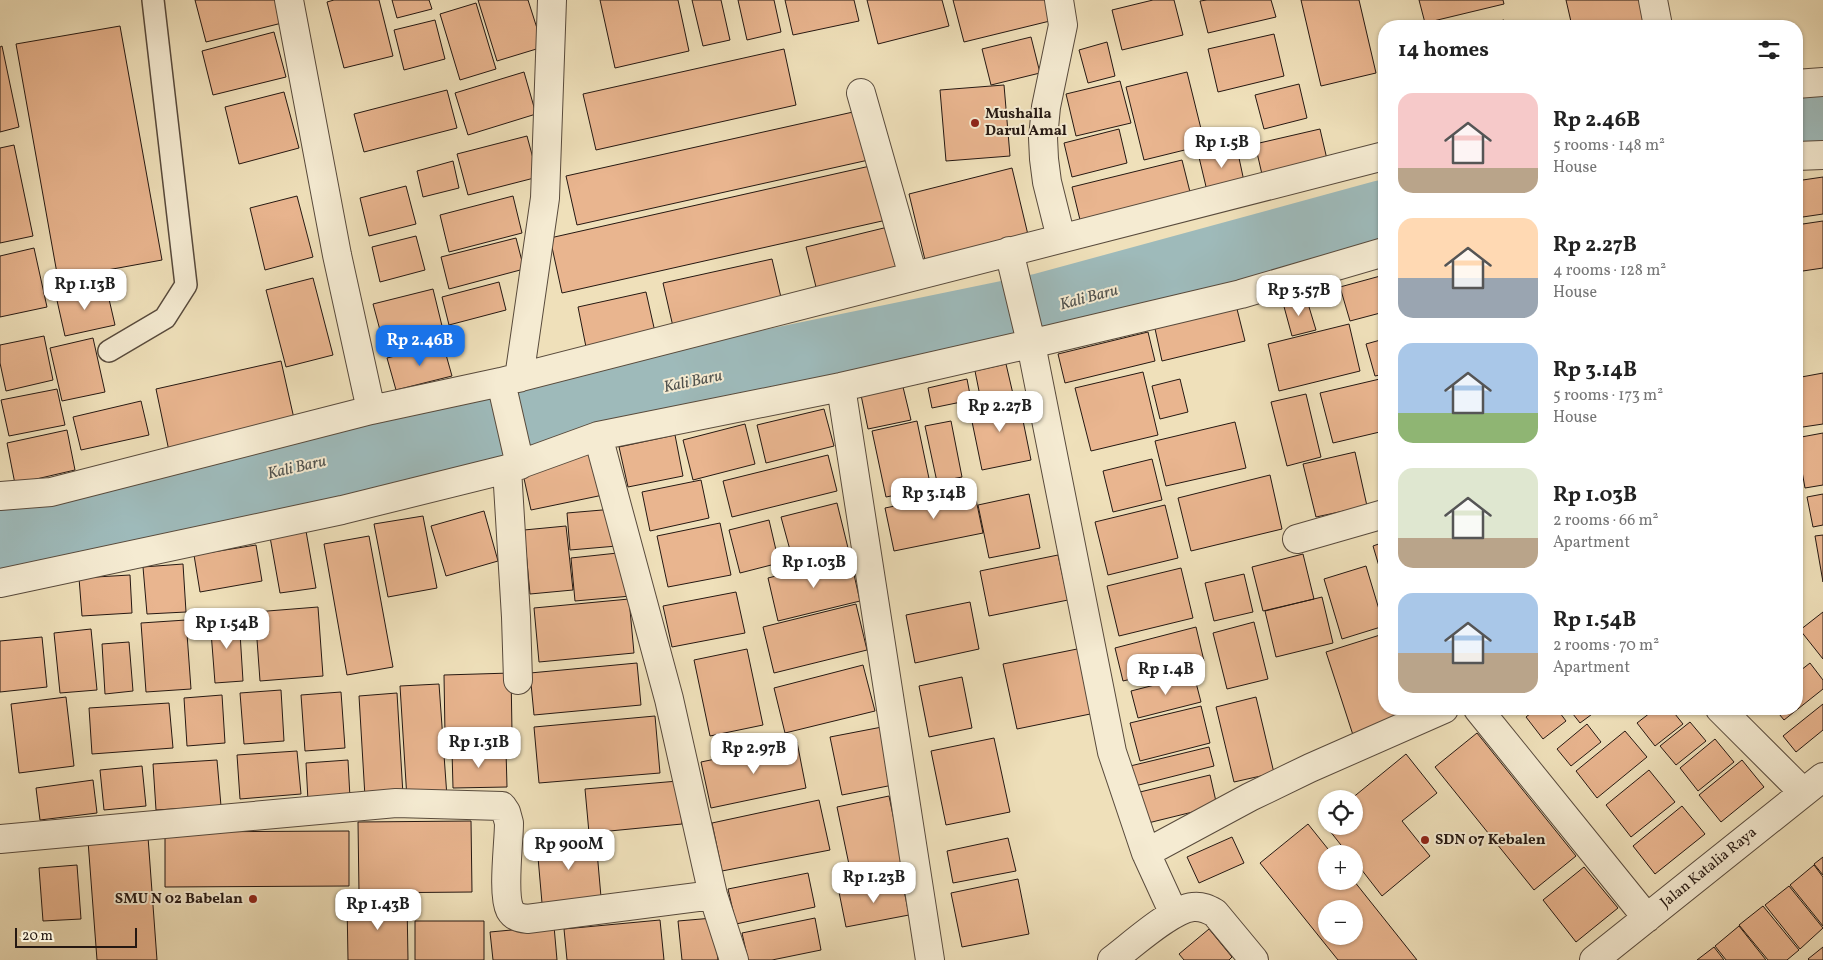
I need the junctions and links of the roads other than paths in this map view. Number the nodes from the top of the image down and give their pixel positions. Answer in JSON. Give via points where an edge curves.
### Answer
{"nodes":[{"id":1,"x":153,"y":0,"type":"edge"},
{"id":2,"x":289,"y":0,"type":"edge"},
{"id":3,"x":552,"y":0,"type":"edge"},
{"id":4,"x":1059,"y":0,"type":"edge"},
{"id":5,"x":1653,"y":0,"type":"edge"},
{"id":6,"x":1657,"y":20,"type":"edge"},
{"id":7,"x":1823,"y":82,"type":"edge"},
{"id":8,"x":1803,"y":83,"type":"edge"},
{"id":9,"x":861,"y":93,"type":"dead end"},
{"id":10,"x":1823,"y":155,"type":"edge"},
{"id":11,"x":1803,"y":156,"type":"edge"},
{"id":12,"x":1378,"y":163,"type":"edge"},
{"id":13,"x":1061,"y":238,"type":"junction"},
{"id":14,"x":1009,"y":251,"type":"junction"},
{"id":15,"x":1378,"y":254,"type":"edge"},
{"id":16,"x":913,"y":276,"type":"junction"},
{"id":17,"x":1030,"y":339,"type":"junction"},
{"id":18,"x":109,"y":351,"type":"dead end"},
{"id":19,"x":508,"y":382,"type":"junction"},
{"id":20,"x":840,"y":387,"type":"junction"},
{"id":21,"x":371,"y":410,"type":"junction"},
{"id":22,"x":598,"y":436,"type":"junction"},
{"id":23,"x":515,"y":463,"type":"junction"},
{"id":24,"x":0,"y":496,"type":"edge"},
{"id":25,"x":1378,"y":516,"type":"edge"},
{"id":26,"x":1297,"y":539,"type":"dead end"},
{"id":27,"x":0,"y":582,"type":"edge"},
{"id":28,"x":518,"y":680,"type":"dead end"},
{"id":29,"x":1430,"y":715,"type":"edge"},
{"id":30,"x":1483,"y":715,"type":"edge"},
{"id":31,"x":1727,"y":715,"type":"edge"},
{"id":32,"x":1813,"y":785,"type":"edge"},
{"id":33,"x":0,"y":839,"type":"edge"},
{"id":34,"x":1146,"y":853,"type":"junction"},
{"id":35,"x":713,"y":895,"type":"junction"},
{"id":36,"x":1174,"y":914,"type":"junction"},
{"id":37,"x":1647,"y":918,"type":"junction"},
{"id":38,"x":734,"y":960,"type":"edge"},
{"id":39,"x":930,"y":960,"type":"edge"},
{"id":40,"x":1112,"y":960,"type":"edge"},
{"id":41,"x":1254,"y":960,"type":"edge"},
{"id":42,"x":1594,"y":960,"type":"edge"}],
"edges":[{"from":1,"to":18,"type":"lane","via":[[186,285],[165,318]]},
{"from":2,"to":21,"type":"street","via":[[337,255]]},
{"from":3,"to":19,"type":"street","via":[[545,198]]},
{"from":4,"to":13,"type":"street","via":[[1063,25],[1043,138],[1047,182]]},
{"from":5,"to":6,"type":"street"},
{"from":7,"to":8,"type":"street"},
{"from":9,"to":16,"type":"street"},
{"from":10,"to":11,"type":"street"},
{"from":12,"to":13,"type":"street"},
{"from":13,"to":14,"type":"street"},
{"from":14,"to":16,"type":"street"},
{"from":14,"to":17,"type":"street"},
{"from":15,"to":17,"type":"street","via":[[1241,294]]},
{"from":16,"to":19,"type":"street"},
{"from":17,"to":20,"type":"street"},
{"from":17,"to":34,"type":"street","via":[[1112,752]]},
{"from":19,"to":21,"type":"street"},
{"from":19,"to":23,"type":"street"},
{"from":20,"to":22,"type":"street"},
{"from":20,"to":39,"type":"street"},
{"from":21,"to":24,"type":"street","via":[[51,492]]},
{"from":22,"to":23,"type":"street"},
{"from":22,"to":35,"type":"street","via":[[669,699]]},
{"from":23,"to":27,"type":"street","via":[[342,510]]},
{"from":23,"to":28,"type":"street"},
{"from":25,"to":26,"type":"street"},
{"from":29,"to":34,"type":"street","via":[[1250,797]]},
{"from":30,"to":37,"type":"street"},
{"from":31,"to":32,"type":"street"},
{"from":32,"to":37,"type":"street","name":"Jalan Katalia Raya"},
{"from":33,"to":35,"type":"street","via":[[396,803],[502,806],[510,823],[507,901],[511,912],[518,917],[527,919]]},
{"from":34,"to":36,"type":"street"},
{"from":35,"to":38,"type":"street"},
{"from":36,"to":40,"type":"street"},
{"from":36,"to":41,"type":"street","via":[[1192,907],[1207,908],[1215,913]]},
{"from":37,"to":42,"type":"street","name":"Jalan Katalia Raya"}]}
